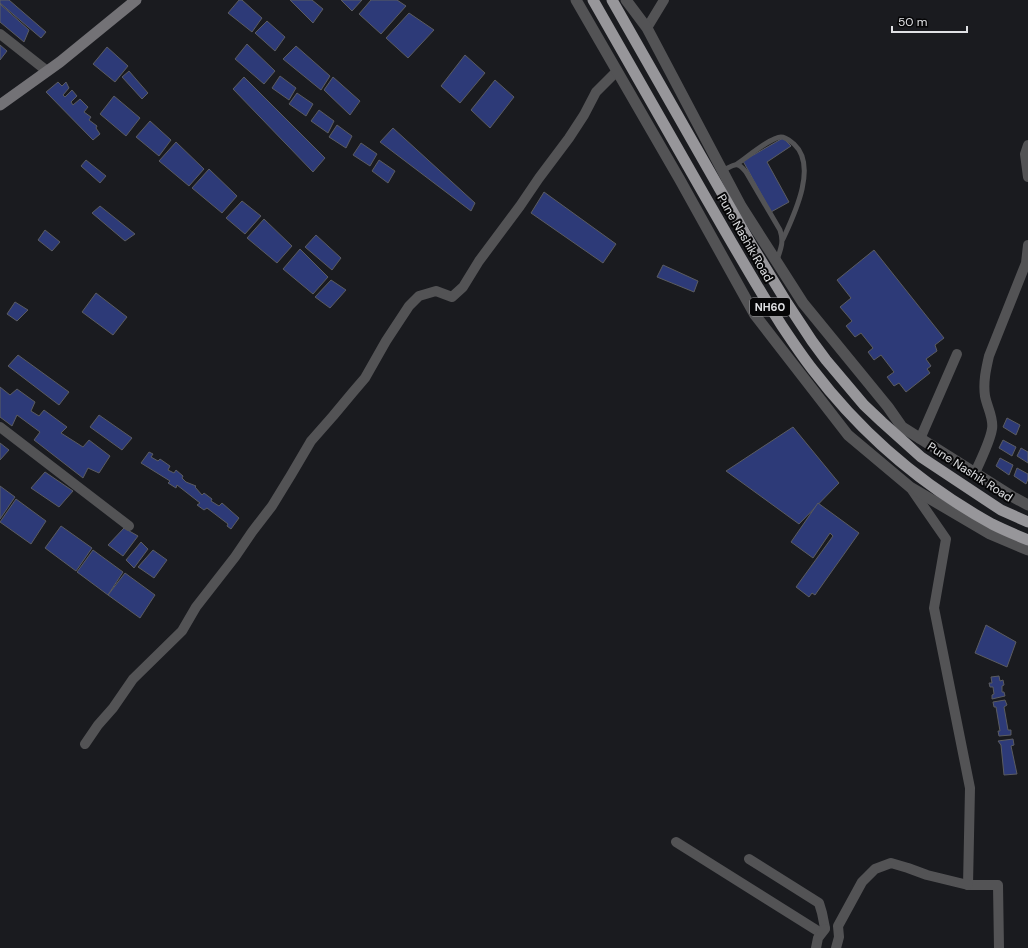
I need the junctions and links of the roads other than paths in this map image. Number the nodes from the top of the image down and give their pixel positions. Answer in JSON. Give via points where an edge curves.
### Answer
{"nodes":[{"id":1,"x":136,"y":0,"type":"edge"},
{"id":2,"x":576,"y":0,"type":"edge"},
{"id":3,"x":592,"y":0,"type":"edge"},
{"id":4,"x":612,"y":0,"type":"edge"},
{"id":5,"x":626,"y":0,"type":"edge"},
{"id":6,"x":664,"y":0,"type":"edge"},
{"id":7,"x":647,"y":28,"type":"junction"},
{"id":8,"x":0,"y":34,"type":"edge"},
{"id":9,"x":47,"y":71,"type":"junction"},
{"id":10,"x":617,"y":71,"type":"junction"},
{"id":11,"x":0,"y":104,"type":"edge"},
{"id":12,"x":1028,"y":145,"type":"edge"},
{"id":13,"x":737,"y":164,"type":"junction"},
{"id":14,"x":722,"y":171,"type":"junction"},
{"id":15,"x":1028,"y":177,"type":"edge"},
{"id":16,"x":783,"y":239,"type":"junction"},
{"id":17,"x":1028,"y":245,"type":"edge"},
{"id":18,"x":777,"y":261,"type":"junction"},
{"id":19,"x":957,"y":354,"type":"dead end"},
{"id":20,"x":0,"y":427,"type":"edge"},
{"id":21,"x":920,"y":439,"type":"junction"},
{"id":22,"x":975,"y":473,"type":"junction"},
{"id":23,"x":910,"y":487,"type":"junction"},
{"id":24,"x":1028,"y":505,"type":"edge"},
{"id":25,"x":1028,"y":522,"type":"edge"},
{"id":26,"x":129,"y":526,"type":"dead end"},
{"id":27,"x":1028,"y":540,"type":"edge"},
{"id":28,"x":1028,"y":550,"type":"edge"},
{"id":29,"x":85,"y":744,"type":"dead end"},
{"id":30,"x":676,"y":842,"type":"dead end"},
{"id":31,"x":749,"y":859,"type":"dead end"},
{"id":32,"x":968,"y":885,"type":"junction"},
{"id":33,"x":838,"y":926,"type":"junction"},
{"id":34,"x":823,"y":931,"type":"junction"},
{"id":35,"x":816,"y":948,"type":"edge"},
{"id":36,"x":836,"y":948,"type":"edge"},
{"id":37,"x":999,"y":948,"type":"edge"}],
"edges":[{"from":1,"to":9,"type":"main road"},
{"from":2,"to":10,"type":"street"},
{"from":3,"to":27,"type":"highway","name":"Pune Nashik Road","number":"NH60","via":[[737,252],[813,371],[852,416],[911,470],[952,500],[993,524]]},
{"from":4,"to":25,"type":"highway","name":"Pune Nashik Road","number":"NH60","via":[[751,244],[826,360],[864,405],[921,457],[1001,510]]},
{"from":5,"to":7,"type":"street"},
{"from":6,"to":7,"type":"street"},
{"from":7,"to":14,"type":"street"},
{"from":8,"to":9,"type":"street"},
{"from":9,"to":11,"type":"main road"},
{"from":10,"to":23,"type":"street","via":[[755,315],[848,435]]},
{"from":10,"to":29,"type":"street","via":[[596,92],[584,115],[478,261],[463,288],[452,297],[436,291],[419,296],[408,306],[366,378],[311,441],[272,506],[196,607],[182,631],[133,679]]},
{"from":12,"to":15,"type":"street","via":[[1025,154]]},
{"from":13,"to":14,"type":"lane"},
{"from":13,"to":16,"type":"lane","via":[[746,172]]},
{"from":13,"to":16,"type":"lane","via":[[772,140],[781,137],[788,139],[798,148],[802,155],[804,179],[795,212]]},
{"from":14,"to":18,"type":"street","via":[[741,206]]},
{"from":16,"to":18,"type":"lane"},
{"from":17,"to":22,"type":"street","via":[[1026,264],[989,356],[984,382],[992,428]]},
{"from":18,"to":21,"type":"street","via":[[803,303],[902,427]]},
{"from":19,"to":21,"type":"street"},
{"from":20,"to":26,"type":"street"},
{"from":21,"to":22,"type":"street"},
{"from":22,"to":24,"type":"street"},
{"from":23,"to":28,"type":"street","via":[[990,534]]},
{"from":23,"to":32,"type":"street","via":[[946,539],[934,608],[970,788]]},
{"from":30,"to":34,"type":"street"},
{"from":31,"to":34,"type":"street","via":[[819,903]]},
{"from":32,"to":33,"type":"street","via":[[891,863],[875,869],[862,882]]},
{"from":32,"to":37,"type":"street","via":[[998,885]]},
{"from":33,"to":34,"type":"street"},
{"from":33,"to":36,"type":"street"},
{"from":34,"to":35,"type":"street"}]}
